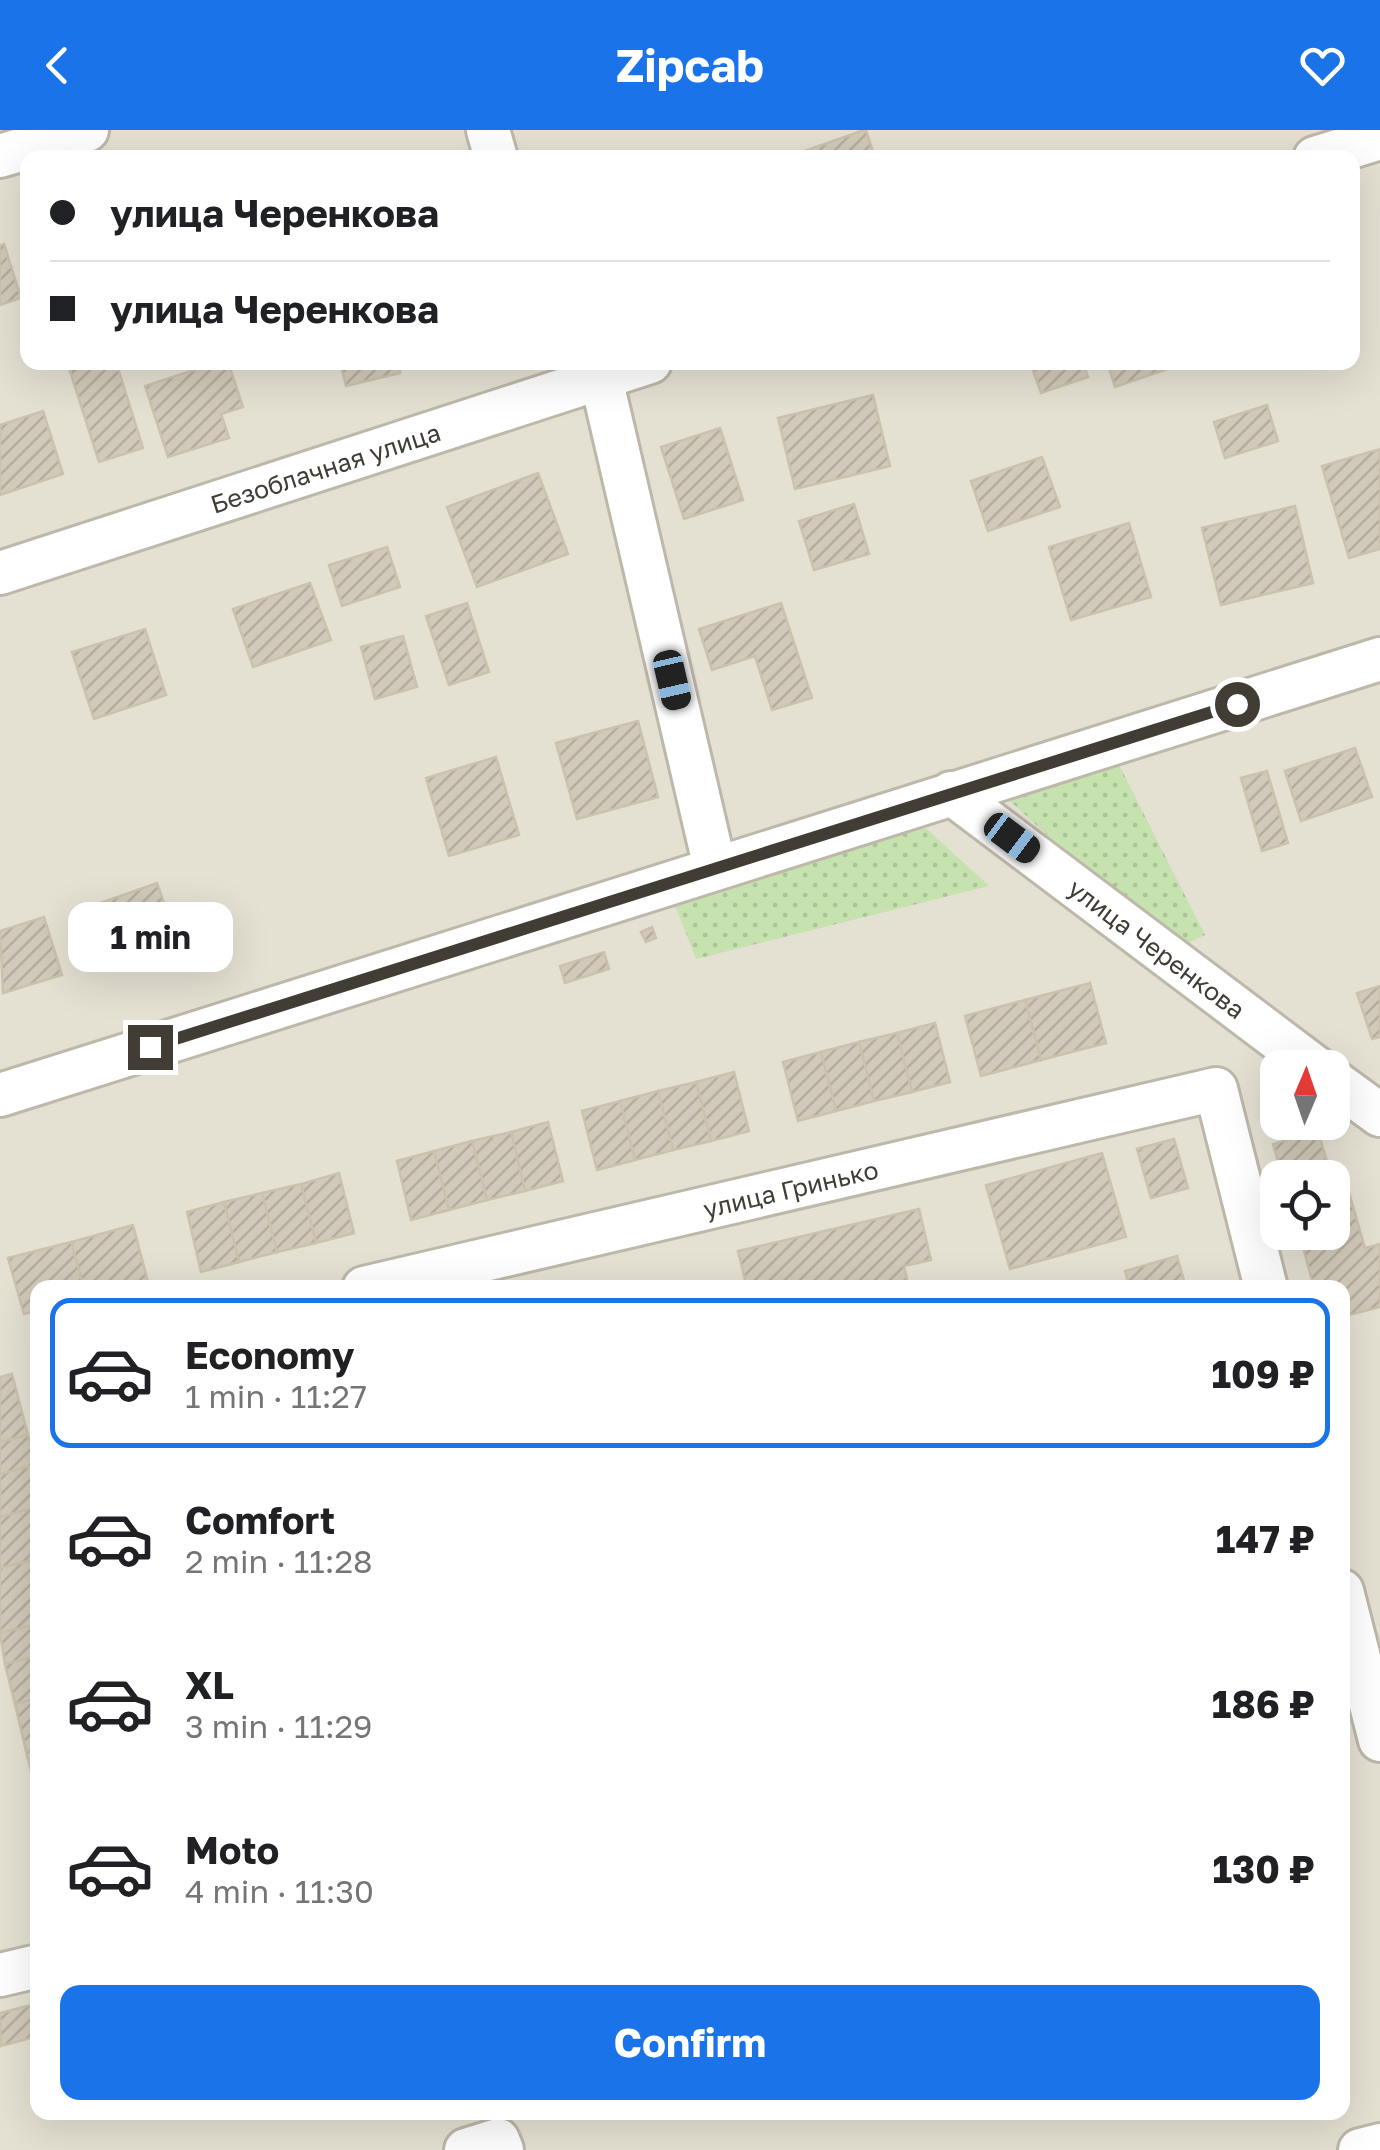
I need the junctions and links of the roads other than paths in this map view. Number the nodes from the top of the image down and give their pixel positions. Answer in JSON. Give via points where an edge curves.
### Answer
{"nodes":[{"id":1,"x":86,"y":130,"type":"edge"},
{"id":2,"x":1380,"y":138,"type":"edge"},
{"id":3,"x":1342,"y":150,"type":"edge"},
{"id":4,"x":0,"y":156,"type":"edge"},
{"id":5,"x":609,"y":370,"type":"edge"},
{"id":6,"x":574,"y":377,"type":"edge"},
{"id":7,"x":0,"y":574,"type":"edge"},
{"id":8,"x":1380,"y":660,"type":"edge"},
{"id":9,"x":950,"y":793,"type":"junction"},
{"id":10,"x":716,"y":868,"type":"junction"},
{"id":11,"x":1292,"y":1050,"type":"edge"},
{"id":12,"x":1350,"y":1092,"type":"edge"},
{"id":13,"x":0,"y":1095,"type":"edge"},
{"id":14,"x":1377,"y":1109,"type":"edge"},
{"id":15,"x":398,"y":1280,"type":"edge"},
{"id":16,"x":1264,"y":1280,"type":"edge"},
{"id":17,"x":1350,"y":1622,"type":"edge"},
{"id":18,"x":1380,"y":1740,"type":"edge"},
{"id":19,"x":30,"y":1968,"type":"edge"},
{"id":20,"x":0,"y":1976,"type":"edge"},
{"id":21,"x":1380,"y":2145,"type":"edge"},
{"id":22,"x":466,"y":2150,"type":"edge"},
{"id":23,"x":502,"y":2150,"type":"edge"},
{"id":24,"x":1360,"y":2150,"type":"edge"}],
"edges":[{"from":1,"to":4,"type":"street"},
{"from":2,"to":3,"type":"street"},
{"from":5,"to":6,"type":"street","name":"Безоблачная улица"},
{"from":6,"to":7,"type":"street","name":"Безоблачная улица"},
{"from":6,"to":10,"type":"street"},
{"from":8,"to":9,"type":"street"},
{"from":9,"to":10,"type":"street"},
{"from":9,"to":11,"type":"street","name":"улица Черенкова"},
{"from":10,"to":13,"type":"street"},
{"from":12,"to":14,"type":"street"},
{"from":15,"to":16,"type":"street","name":"улица Гринько","via":[[1216,1089]]},
{"from":17,"to":18,"type":"street"},
{"from":19,"to":20,"type":"street"},
{"from":21,"to":24,"type":"street"},
{"from":22,"to":23,"type":"street","via":[[498,2140]]}]}
